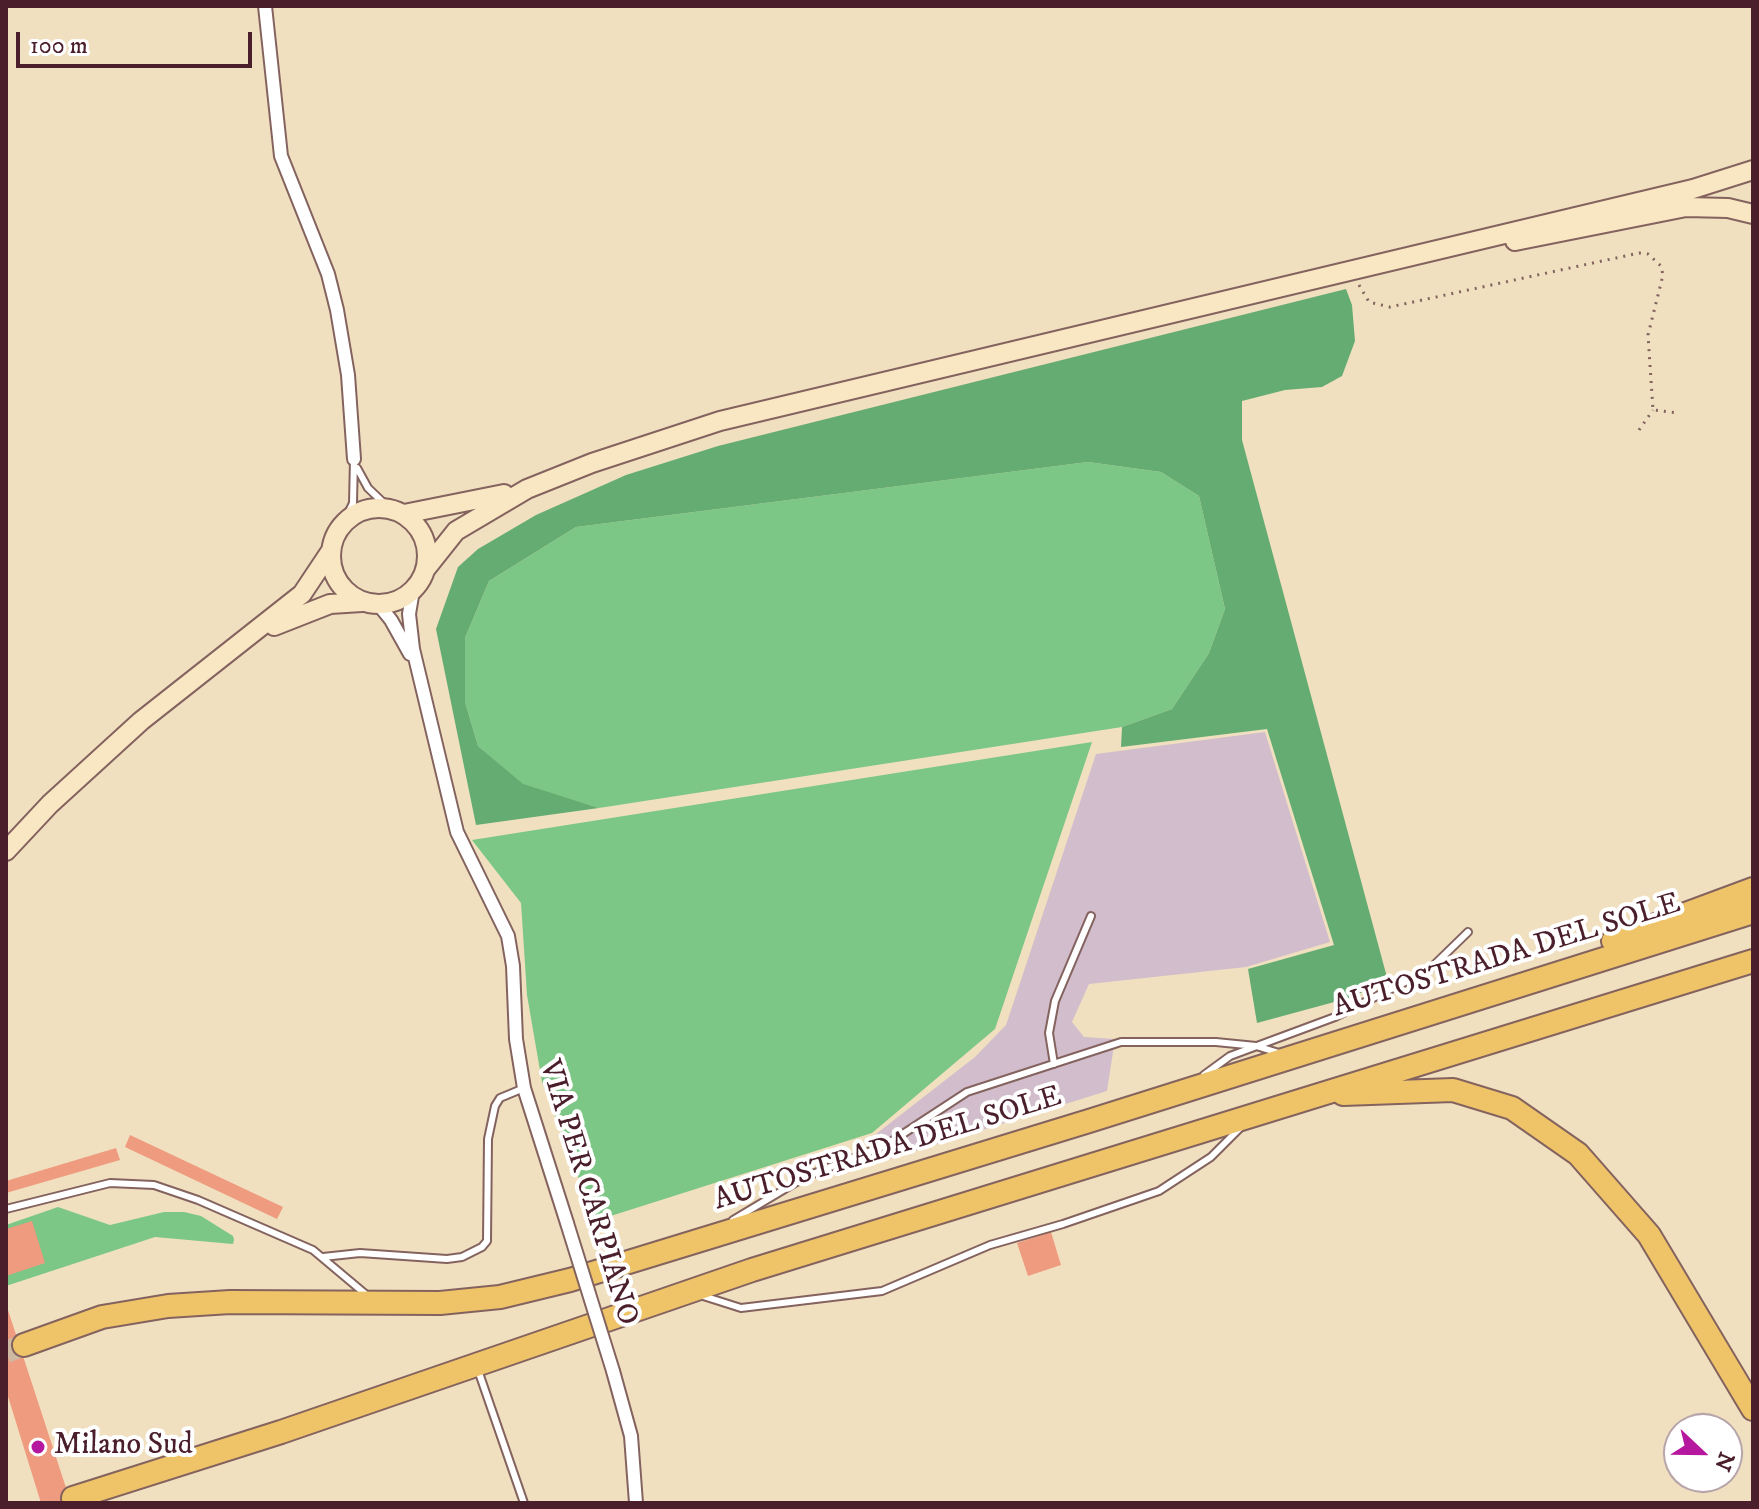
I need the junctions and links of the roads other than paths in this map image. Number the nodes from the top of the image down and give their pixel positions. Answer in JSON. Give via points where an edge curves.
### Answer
{"nodes":[{"id":1,"x":265,"y":6,"type":"edge"},
{"id":2,"x":1753,"y":170,"type":"edge"},
{"id":3,"x":1753,"y":182,"type":"edge"},
{"id":4,"x":1693,"y":189,"type":"junction"},
{"id":5,"x":1753,"y":214,"type":"edge"},
{"id":6,"x":1464,"y":243,"type":"junction"},
{"id":7,"x":354,"y":459,"type":"junction"},
{"id":8,"x":527,"y":489,"type":"junction"},
{"id":9,"x":397,"y":511,"type":"junction"},
{"id":10,"x":341,"y":517,"type":"junction"},
{"id":11,"x":328,"y":545,"type":"junction"},
{"id":12,"x":425,"y":570,"type":"junction"},
{"id":13,"x":413,"y":590,"type":"junction"},
{"id":14,"x":370,"y":603,"type":"junction"},
{"id":15,"x":232,"y":648,"type":"junction"},
{"id":16,"x":418,"y":671,"type":"junction"},
{"id":17,"x":6,"y":851,"type":"edge"},
{"id":18,"x":1753,"y":889,"type":"edge"},
{"id":19,"x":1753,"y":912,"type":"edge"},
{"id":20,"x":1091,"y":916,"type":"dead end"},
{"id":21,"x":1468,"y":932,"type":"dead end"},
{"id":22,"x":1753,"y":961,"type":"edge"},
{"id":23,"x":1433,"y":1011,"type":"junction"},
{"id":24,"x":1256,"y":1046,"type":"junction"},
{"id":25,"x":1290,"y":1057,"type":"junction"},
{"id":26,"x":1054,"y":1064,"type":"junction"},
{"id":27,"x":524,"y":1088,"type":"junction"},
{"id":28,"x":1183,"y":1091,"type":"junction"},
{"id":29,"x":1314,"y":1095,"type":"junction"},
{"id":30,"x":1254,"y":1113,"type":"junction"},
{"id":31,"x":6,"y":1209,"type":"edge"},
{"id":32,"x":703,"y":1238,"type":"junction"},
{"id":33,"x":323,"y":1257,"type":"junction"},
{"id":34,"x":689,"y":1292,"type":"junction"},
{"id":35,"x":375,"y":1302,"type":"junction"},
{"id":36,"x":24,"y":1345,"type":"tunnel mouth"},
{"id":37,"x":476,"y":1366,"type":"junction"},
{"id":38,"x":1753,"y":1409,"type":"edge"},
{"id":39,"x":73,"y":1498,"type":"dead end"},
{"id":40,"x":524,"y":1503,"type":"edge"},
{"id":41,"x":636,"y":1503,"type":"edge"}],
"edges":[{"from":1,"to":7,"type":"street","via":[[281,156],[337,310]]},
{"from":2,"to":4,"type":"main road"},
{"from":3,"to":4,"type":"main road"},
{"from":4,"to":6,"type":"main road"},
{"from":5,"to":6,"type":"main road","via":[[1686,207],[1547,237]]},
{"from":6,"to":8,"type":"main road","via":[[777,406]]},
{"from":7,"to":9,"type":"lane","via":[[368,488]]},
{"from":7,"to":10,"type":"lane","via":[[353,503]]},
{"from":8,"to":9,"type":"main road"},
{"from":8,"to":12,"type":"main road","via":[[456,531]]},
{"from":9,"to":10,"type":"main road"},
{"from":9,"to":12,"type":"main road","via":[[425,538]]},
{"from":10,"to":11,"type":"main road"},
{"from":11,"to":14,"type":"main road","via":[[338,582]]},
{"from":11,"to":15,"type":"main road","via":[[302,594]]},
{"from":12,"to":13,"type":"main road"},
{"from":13,"to":14,"type":"main road","via":[[391,603]]},
{"from":13,"to":16,"type":"street","name":"VIA PER CARPIANO","via":[[409,625]]},
{"from":14,"to":15,"type":"main road","via":[[310,610]]},
{"from":14,"to":16,"type":"street","name":"VIA PER CARPIANO","via":[[391,620]]},
{"from":15,"to":17,"type":"main road","via":[[100,758]]},
{"from":16,"to":27,"type":"street","name":"VIA PER CARPIANO","via":[[464,852],[508,936]]},
{"from":18,"to":23,"type":"highway"},
{"from":19,"to":23,"type":"highway","name":"AUTOSTRADA DEL SOLE"},
{"from":20,"to":26,"type":"lane","via":[[1055,1001],[1049,1033]]},
{"from":21,"to":24,"type":"lane","via":[[1429,970],[1335,1017]]},
{"from":22,"to":29,"type":"highway"},
{"from":23,"to":25,"type":"highway","name":"AUTOSTRADA DEL SOLE"},
{"from":24,"to":25,"type":"lane"},
{"from":24,"to":26,"type":"lane","via":[[1121,1042]]},
{"from":24,"to":28,"type":"lane","via":[[1230,1056]]},
{"from":25,"to":28,"type":"highway","name":"AUTOSTRADA DEL SOLE"},
{"from":26,"to":32,"type":"lane","via":[[967,1092],[886,1145],[805,1177]]},
{"from":27,"to":33,"type":"lane","via":[[500,1098],[495,1106],[488,1139],[487,1241],[482,1247],[447,1259],[360,1253]]},
{"from":27,"to":41,"type":"street","name":"VIA PER CARPIANO","bridge":true,"via":[[631,1436]]},
{"from":28,"to":32,"type":"highway","name":"AUTOSTRADA DEL SOLE"},
{"from":29,"to":30,"type":"highway"},
{"from":29,"to":38,"type":"highway","via":[[1453,1090],[1512,1108],[1578,1154],[1649,1235]]},
{"from":30,"to":34,"type":"highway"},
{"from":30,"to":34,"type":"lane","via":[[1211,1157],[1159,1191],[990,1245],[882,1291],[741,1308]]},
{"from":31,"to":33,"type":"lane","via":[[133,1181],[198,1200]]},
{"from":32,"to":35,"type":"highway","name":"AUTOSTRADA DEL SOLE","via":[[500,1297]]},
{"from":33,"to":35,"type":"lane"},
{"from":34,"to":37,"type":"highway"},
{"from":35,"to":36,"type":"highway","name":"AUTOSTRADA DEL SOLE","via":[[168,1306],[102,1317]]},
{"from":37,"to":39,"type":"highway"},
{"from":37,"to":40,"type":"lane"}]}
